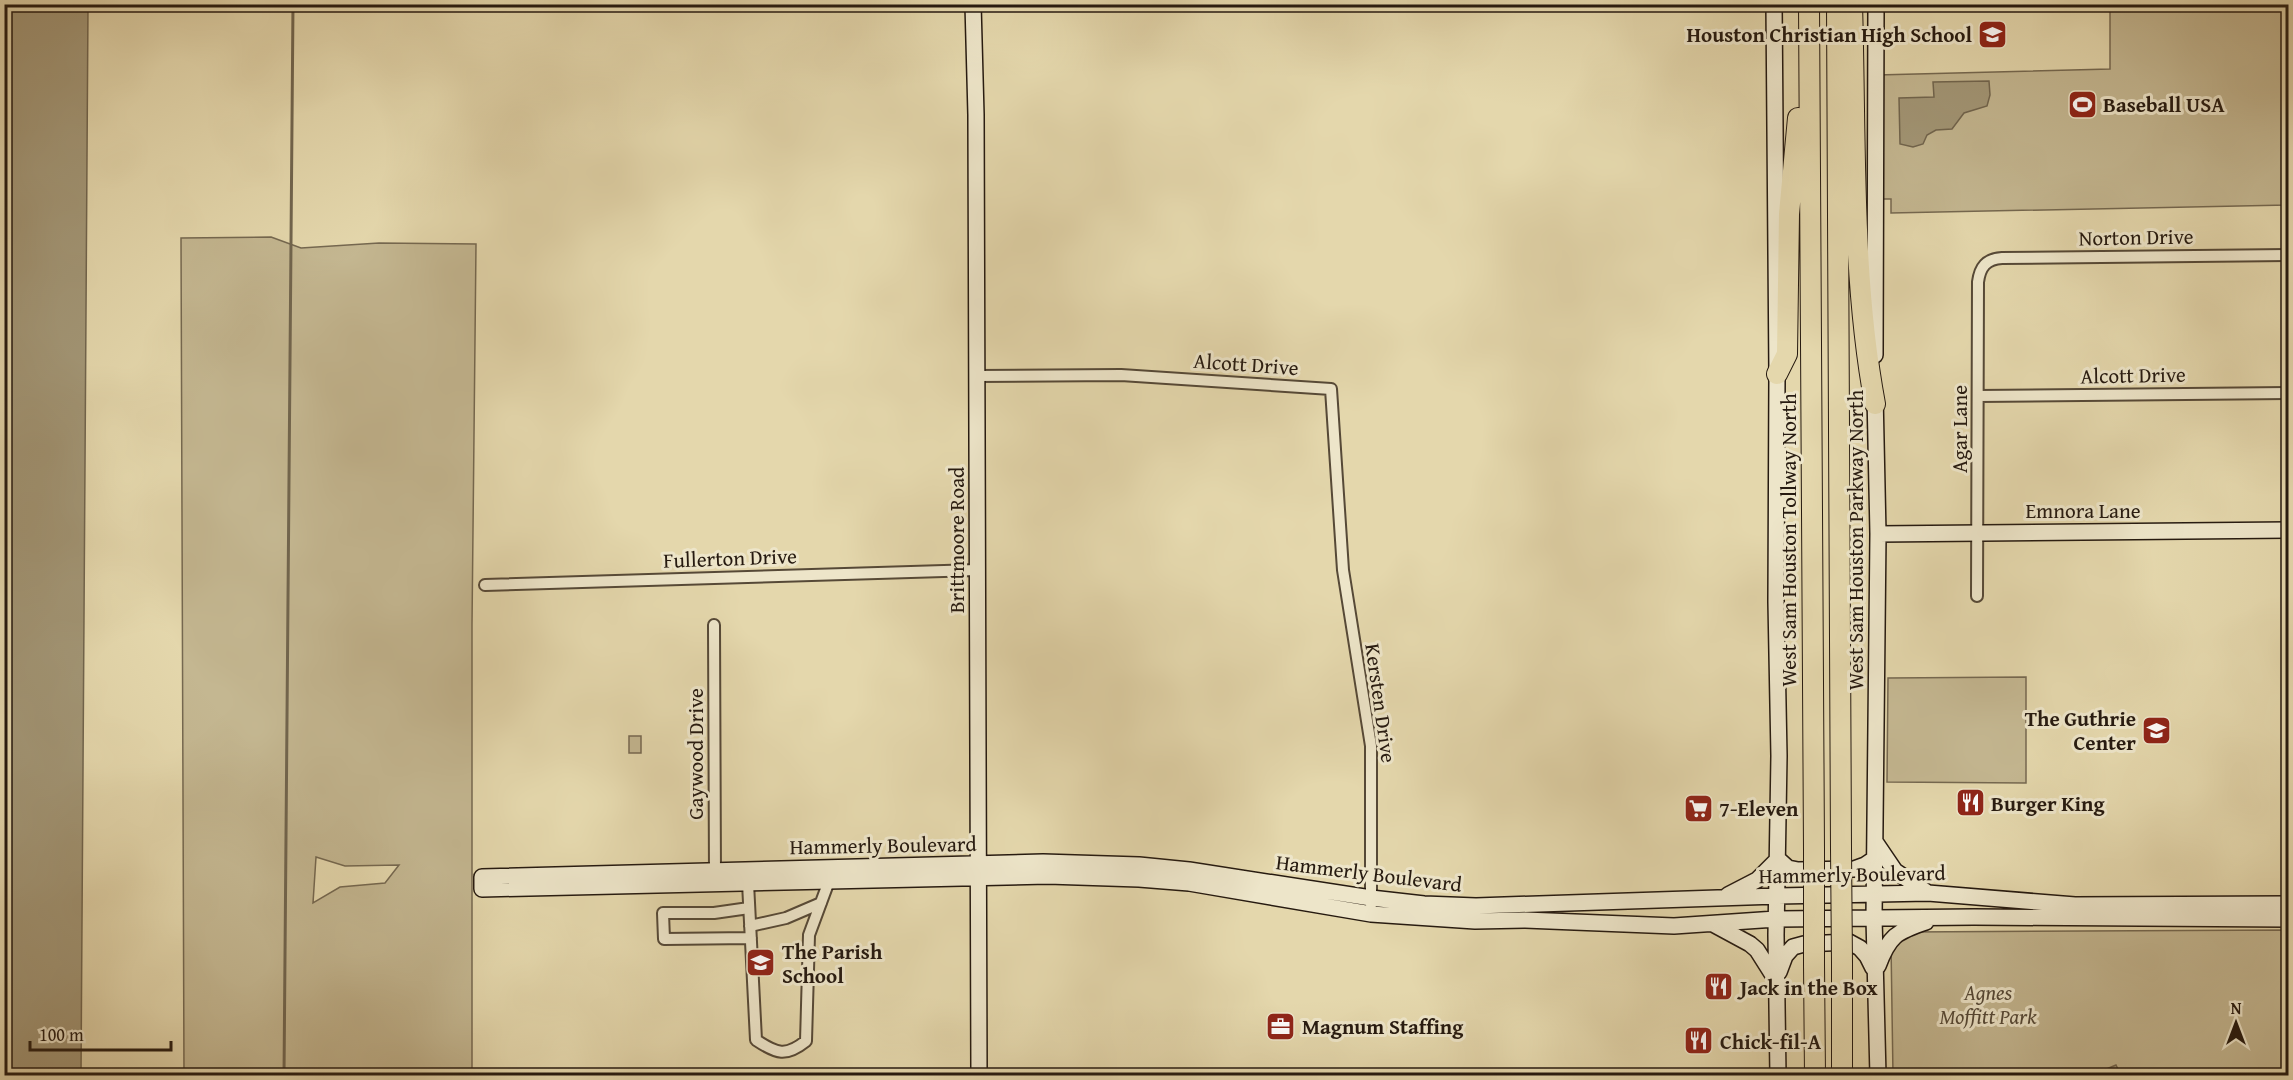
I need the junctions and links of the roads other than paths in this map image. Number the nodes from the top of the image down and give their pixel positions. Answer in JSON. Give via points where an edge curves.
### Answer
{"nodes":[{"id":1,"x":973,"y":4,"type":"edge"},
{"id":2,"x":1774,"y":4,"type":"edge"},
{"id":3,"x":1809,"y":4,"type":"edge"},
{"id":4,"x":1838,"y":4,"type":"edge"},
{"id":5,"x":1852,"y":4,"type":"edge"},
{"id":6,"x":1876,"y":4,"type":"edge"},
{"id":7,"x":2289,"y":255,"type":"edge"},
{"id":8,"x":1985,"y":264,"type":"joint"},
{"id":9,"x":1777,"y":374,"type":"junction"},
{"id":10,"x":977,"y":376,"type":"junction"},
{"id":11,"x":2289,"y":393,"type":"edge"},
{"id":12,"x":1978,"y":396,"type":"junction"},
{"id":13,"x":1875,"y":404,"type":"junction"},
{"id":14,"x":2289,"y":530,"type":"edge"},
{"id":15,"x":1978,"y":532,"type":"junction"},
{"id":16,"x":1878,"y":534,"type":"junction"},
{"id":17,"x":977,"y":570,"type":"junction"},
{"id":18,"x":1342,"y":570,"type":"joint"},
{"id":19,"x":485,"y":585,"type":"dead end"},
{"id":20,"x":1977,"y":596,"type":"dead end"},
{"id":21,"x":714,"y":625,"type":"dead end"},
{"id":22,"x":1876,"y":843,"type":"junction"},
{"id":23,"x":1778,"y":859,"type":"junction"},
{"id":24,"x":1874,"y":859,"type":"junction"},
{"id":25,"x":978,"y":871,"type":"junction"},
{"id":26,"x":811,"y":874,"type":"junction"},
{"id":27,"x":715,"y":876,"type":"junction"},
{"id":28,"x":829,"y":881,"type":"junction"},
{"id":29,"x":482,"y":883,"type":"dead end"},
{"id":30,"x":748,"y":883,"type":"junction"},
{"id":31,"x":1875,"y":893,"type":"junction"},
{"id":32,"x":1928,"y":893,"type":"junction"},
{"id":33,"x":1777,"y":896,"type":"junction"},
{"id":34,"x":1722,"y":897,"type":"junction"},
{"id":35,"x":821,"y":903,"type":"junction"},
{"id":36,"x":2289,"y":904,"type":"edge"},
{"id":37,"x":1371,"y":906,"type":"junction"},
{"id":38,"x":749,"y":908,"type":"junction"},
{"id":39,"x":1942,"y":917,"type":"junction"},
{"id":40,"x":786,"y":918,"type":"junction"},
{"id":41,"x":1874,"y":918,"type":"junction"},
{"id":42,"x":2289,"y":919,"type":"edge"},
{"id":43,"x":1776,"y":920,"type":"junction"},
{"id":44,"x":1712,"y":924,"type":"junction"},
{"id":45,"x":813,"y":925,"type":"junction"},
{"id":46,"x":750,"y":926,"type":"junction"},
{"id":47,"x":751,"y":938,"type":"junction"},
{"id":48,"x":1875,"y":974,"type":"junction"},
{"id":49,"x":1776,"y":980,"type":"junction"},
{"id":50,"x":979,"y":1076,"type":"edge"},
{"id":51,"x":1778,"y":1076,"type":"edge"},
{"id":52,"x":1815,"y":1076,"type":"edge"},
{"id":53,"x":1842,"y":1076,"type":"edge"},
{"id":54,"x":1878,"y":1076,"type":"edge"}],
"edges":[{"from":1,"to":10,"type":"main road","name":"Brittmoore Road"},
{"from":2,"to":9,"type":"main road"},
{"from":3,"to":9,"type":"highway","via":[[1789,214],[1786,354]]},
{"from":3,"to":52,"type":"highway","name":"West Sam Houston Tollway North","bridge":true},
{"from":4,"to":53,"type":"highway","bridge":true},
{"from":5,"to":13,"type":"highway","via":[[1857,206],[1867,359]]},
{"from":6,"to":13,"type":"main road","name":"West Sam Houston Parkway North"},
{"from":7,"to":8,"type":"street","name":"Norton Drive","via":[[1993,258]]},
{"from":8,"to":12,"type":"street","name":"Agar Lane","via":[[1978,282]]},
{"from":9,"to":23,"type":"main road"},
{"from":10,"to":17,"type":"main road","name":"Brittmoore Road"},
{"from":10,"to":18,"type":"street","name":"Alcott Drive","via":[[1120,375],[1331,389]]},
{"from":11,"to":12,"type":"street","name":"Alcott Drive"},
{"from":12,"to":15,"type":"street","name":"Agar Lane"},
{"from":13,"to":16,"type":"main road","name":"West Sam Houston Parkway North"},
{"from":14,"to":15,"type":"main road","name":"Emnora Lane"},
{"from":15,"to":16,"type":"main road","name":"Emnora Lane"},
{"from":15,"to":20,"type":"street","name":"Agar Lane"},
{"from":16,"to":22,"type":"main road","name":"West Sam Houston Parkway North"},
{"from":17,"to":19,"type":"street","name":"Fullerton Drive"},
{"from":17,"to":25,"type":"main road","name":"Brittmoore Road"},
{"from":18,"to":37,"type":"street","name":"Kersten Drive","via":[[1371,746]]},
{"from":21,"to":27,"type":"street","name":"Gaywood Drive"},
{"from":22,"to":24,"type":"main road","name":"West Sam Houston Parkway North"},
{"from":22,"to":32,"type":"main road","via":[[1895,871]]},
{"from":23,"to":24,"type":"main road","via":[[1798,870],[1854,869]]},
{"from":23,"to":33,"type":"main road"},
{"from":23,"to":34,"type":"main road","via":[[1751,884]]},
{"from":24,"to":31,"type":"main road","name":"West Sam Houston Parkway North"},
{"from":25,"to":26,"type":"main road","name":"Hammerly Boulevard"},
{"from":25,"to":28,"type":"main road","name":"Hammerly Boulevard"},
{"from":25,"to":37,"type":"main road","name":"Hammerly Boulevard","via":[[1164,881]]},
{"from":25,"to":50,"type":"main road","name":"Brittmoore Road"},
{"from":26,"to":27,"type":"main road","name":"Hammerly Boulevard"},
{"from":26,"to":28,"type":"main road","name":"Hammerly Boulevard"},
{"from":26,"to":30,"type":"main road","name":"Hammerly Boulevard"},
{"from":27,"to":29,"type":"main road","name":"Hammerly Boulevard"},
{"from":27,"to":30,"type":"main road","name":"Hammerly Boulevard"},
{"from":28,"to":35,"type":"street"},
{"from":30,"to":38,"type":"street"},
{"from":31,"to":32,"type":"main road","name":"Hammerly Boulevard"},
{"from":31,"to":33,"type":"main road","name":"Hammerly Boulevard"},
{"from":31,"to":41,"type":"main road","name":"West Sam Houston Parkway North"},
{"from":32,"to":36,"type":"main road","name":"Hammerly Boulevard","via":[[2076,904]]},
{"from":33,"to":34,"type":"main road","name":"Hammerly Boulevard"},
{"from":33,"to":43,"type":"main road"},
{"from":34,"to":37,"type":"main road","name":"Hammerly Boulevard"},
{"from":35,"to":40,"type":"street"},
{"from":35,"to":45,"type":"street"},
{"from":37,"to":44,"type":"main road","name":"Hammerly Boulevard","via":[[1475,921]]},
{"from":38,"to":46,"type":"street"},
{"from":38,"to":47,"type":"street","via":[[663,913],[664,939]]},
{"from":39,"to":41,"type":"main road","name":"Hammerly Boulevard"},
{"from":39,"to":42,"type":"main road","name":"Hammerly Boulevard"},
{"from":39,"to":48,"type":"main road","via":[[1894,935],[1885,946]]},
{"from":40,"to":45,"type":"street"},
{"from":40,"to":46,"type":"street"},
{"from":41,"to":43,"type":"main road","name":"Hammerly Boulevard"},
{"from":41,"to":48,"type":"main road","name":"West Sam Houston Parkway North"},
{"from":43,"to":44,"type":"main road","name":"Hammerly Boulevard"},
{"from":43,"to":49,"type":"main road"},
{"from":44,"to":49,"type":"main road","via":[[1757,950]]},
{"from":45,"to":47,"type":"street","via":[[809,935],[807,1041],[793,1051],[774,1052],[756,1040]]},
{"from":46,"to":47,"type":"street"},
{"from":48,"to":49,"type":"main road","via":[[1867,956],[1849,942],[1804,944],[1793,947],[1785,956]]},
{"from":48,"to":54,"type":"main road","name":"West Sam Houston Parkway North"},
{"from":49,"to":51,"type":"main road"}]}
